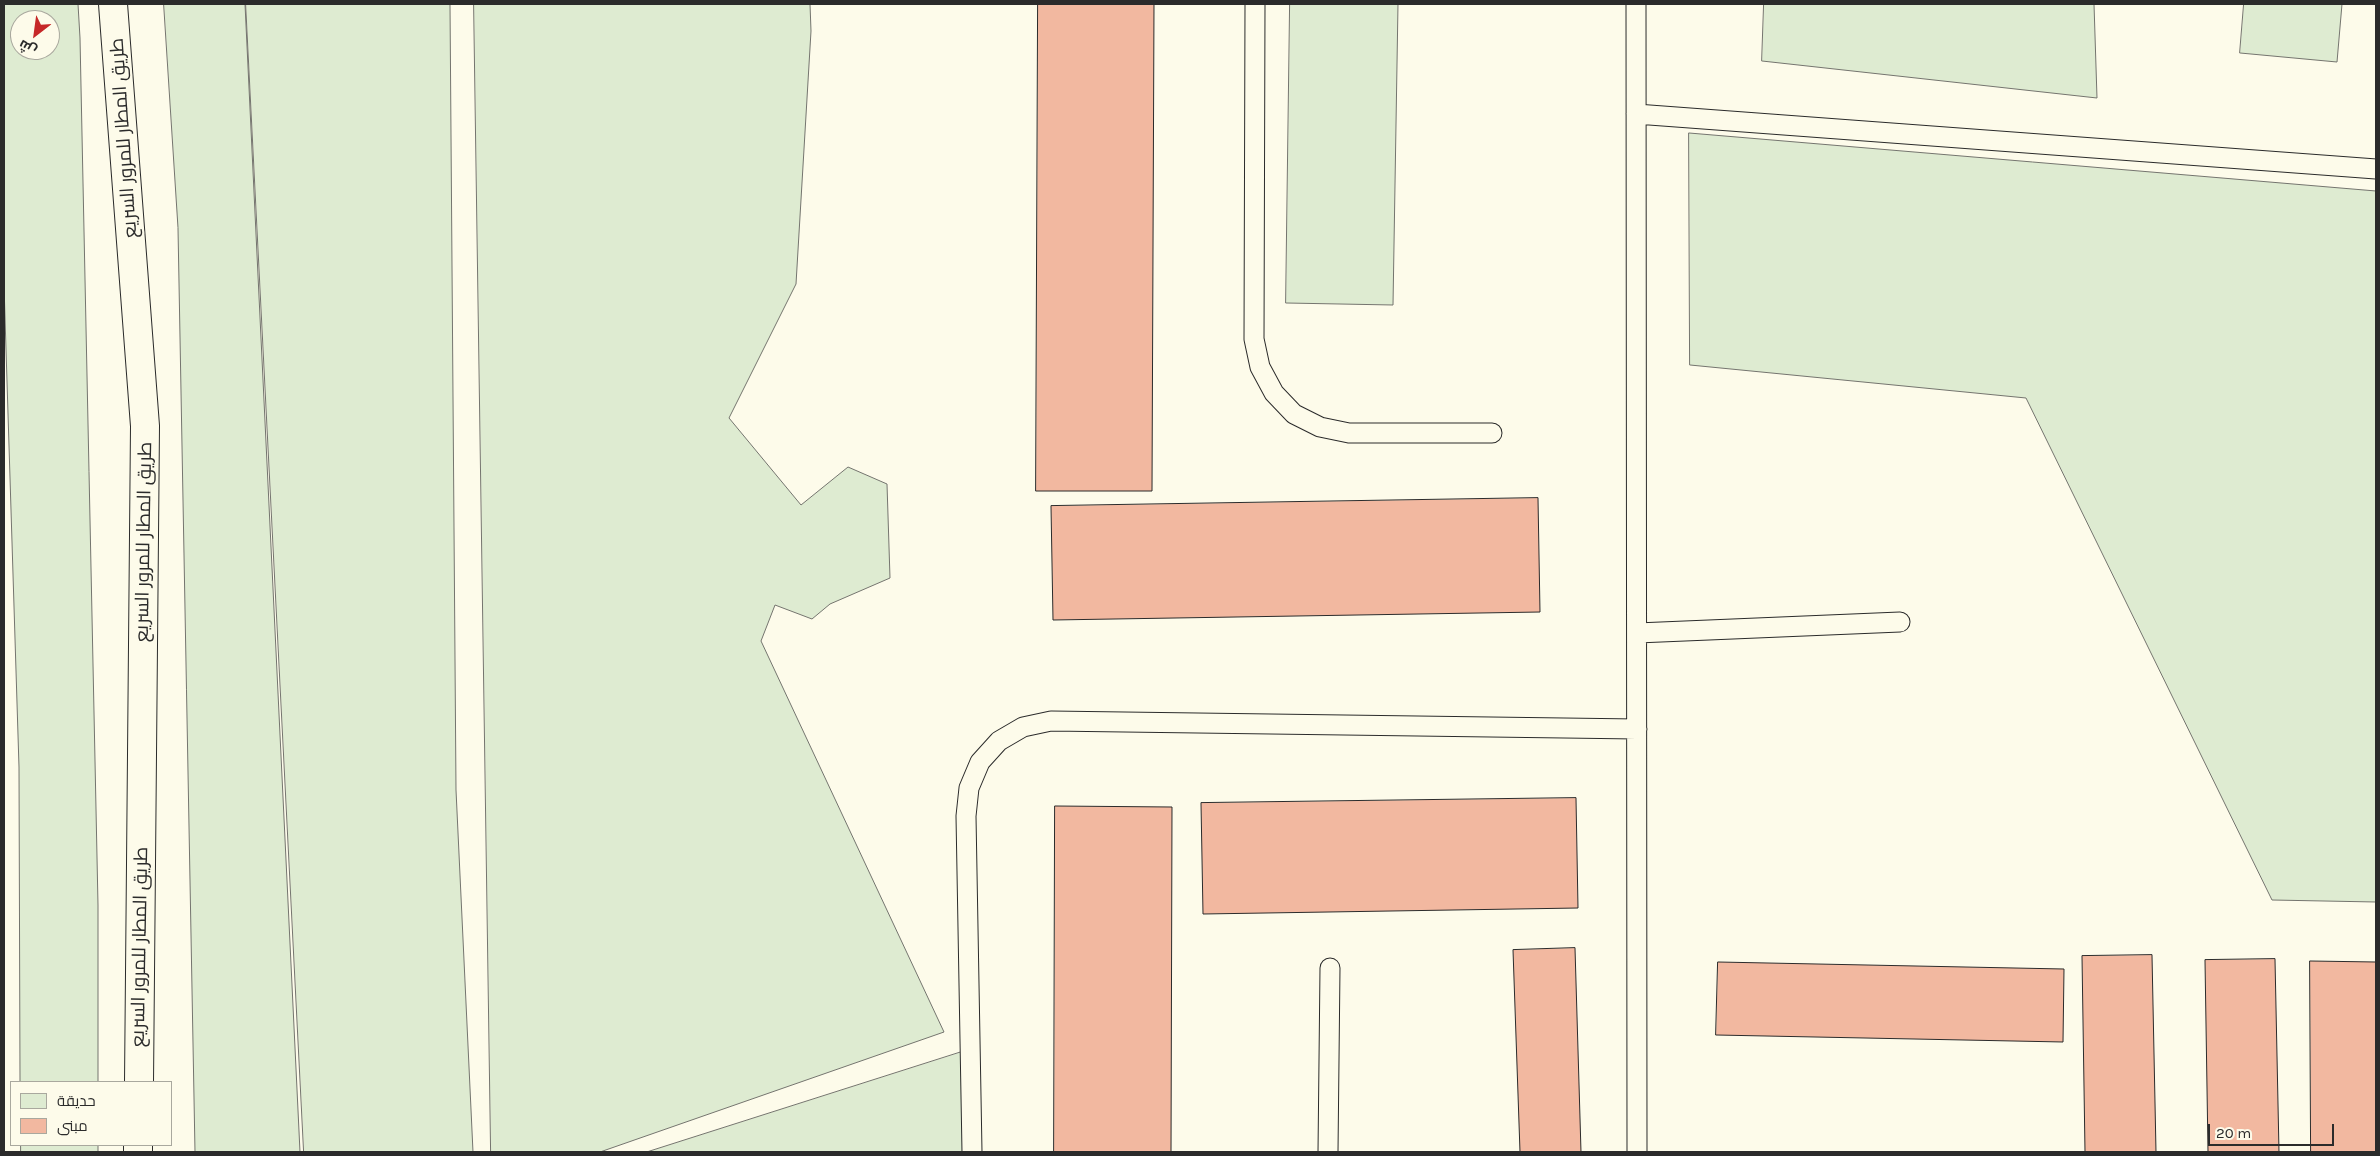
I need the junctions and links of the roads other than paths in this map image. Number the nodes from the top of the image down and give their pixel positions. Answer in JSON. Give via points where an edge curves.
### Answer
{"nodes":[{"id":1,"x":113,"y":4,"type":"edge"},
{"id":2,"x":1256,"y":4,"type":"edge"},
{"id":3,"x":1636,"y":4,"type":"edge"},
{"id":4,"x":1636,"y":114,"type":"junction"},
{"id":5,"x":2376,"y":169,"type":"edge"},
{"id":6,"x":1492,"y":433,"type":"dead end"},
{"id":7,"x":1900,"y":622,"type":"dead end"},
{"id":8,"x":1637,"y":633,"type":"junction"},
{"id":9,"x":1637,"y":729,"type":"junction"},
{"id":10,"x":1330,"y":968,"type":"dead end"},
{"id":11,"x":139,"y":1081,"type":"edge"},
{"id":12,"x":972,"y":1152,"type":"edge"},
{"id":13,"x":1328,"y":1152,"type":"edge"},
{"id":14,"x":1637,"y":1152,"type":"edge"}],
"edges":[{"from":1,"to":11,"type":"highway","name":"طريق المطار للمرور السريع","via":[[145,426]]},
{"from":2,"to":6,"type":"lane","via":[[1254,339],[1260,367],[1274,393],[1294,414],[1320,427],[1349,433]]},
{"from":3,"to":4,"type":"lane"},
{"from":4,"to":5,"type":"lane"},
{"from":4,"to":8,"type":"lane"},
{"from":7,"to":8,"type":"lane"},
{"from":8,"to":9,"type":"lane"},
{"from":9,"to":12,"type":"lane","via":[[1051,721],[1023,727],[998,741],[980,762],[969,788],[966,816]]},
{"from":9,"to":14,"type":"lane"},
{"from":10,"to":13,"type":"lane"}]}
